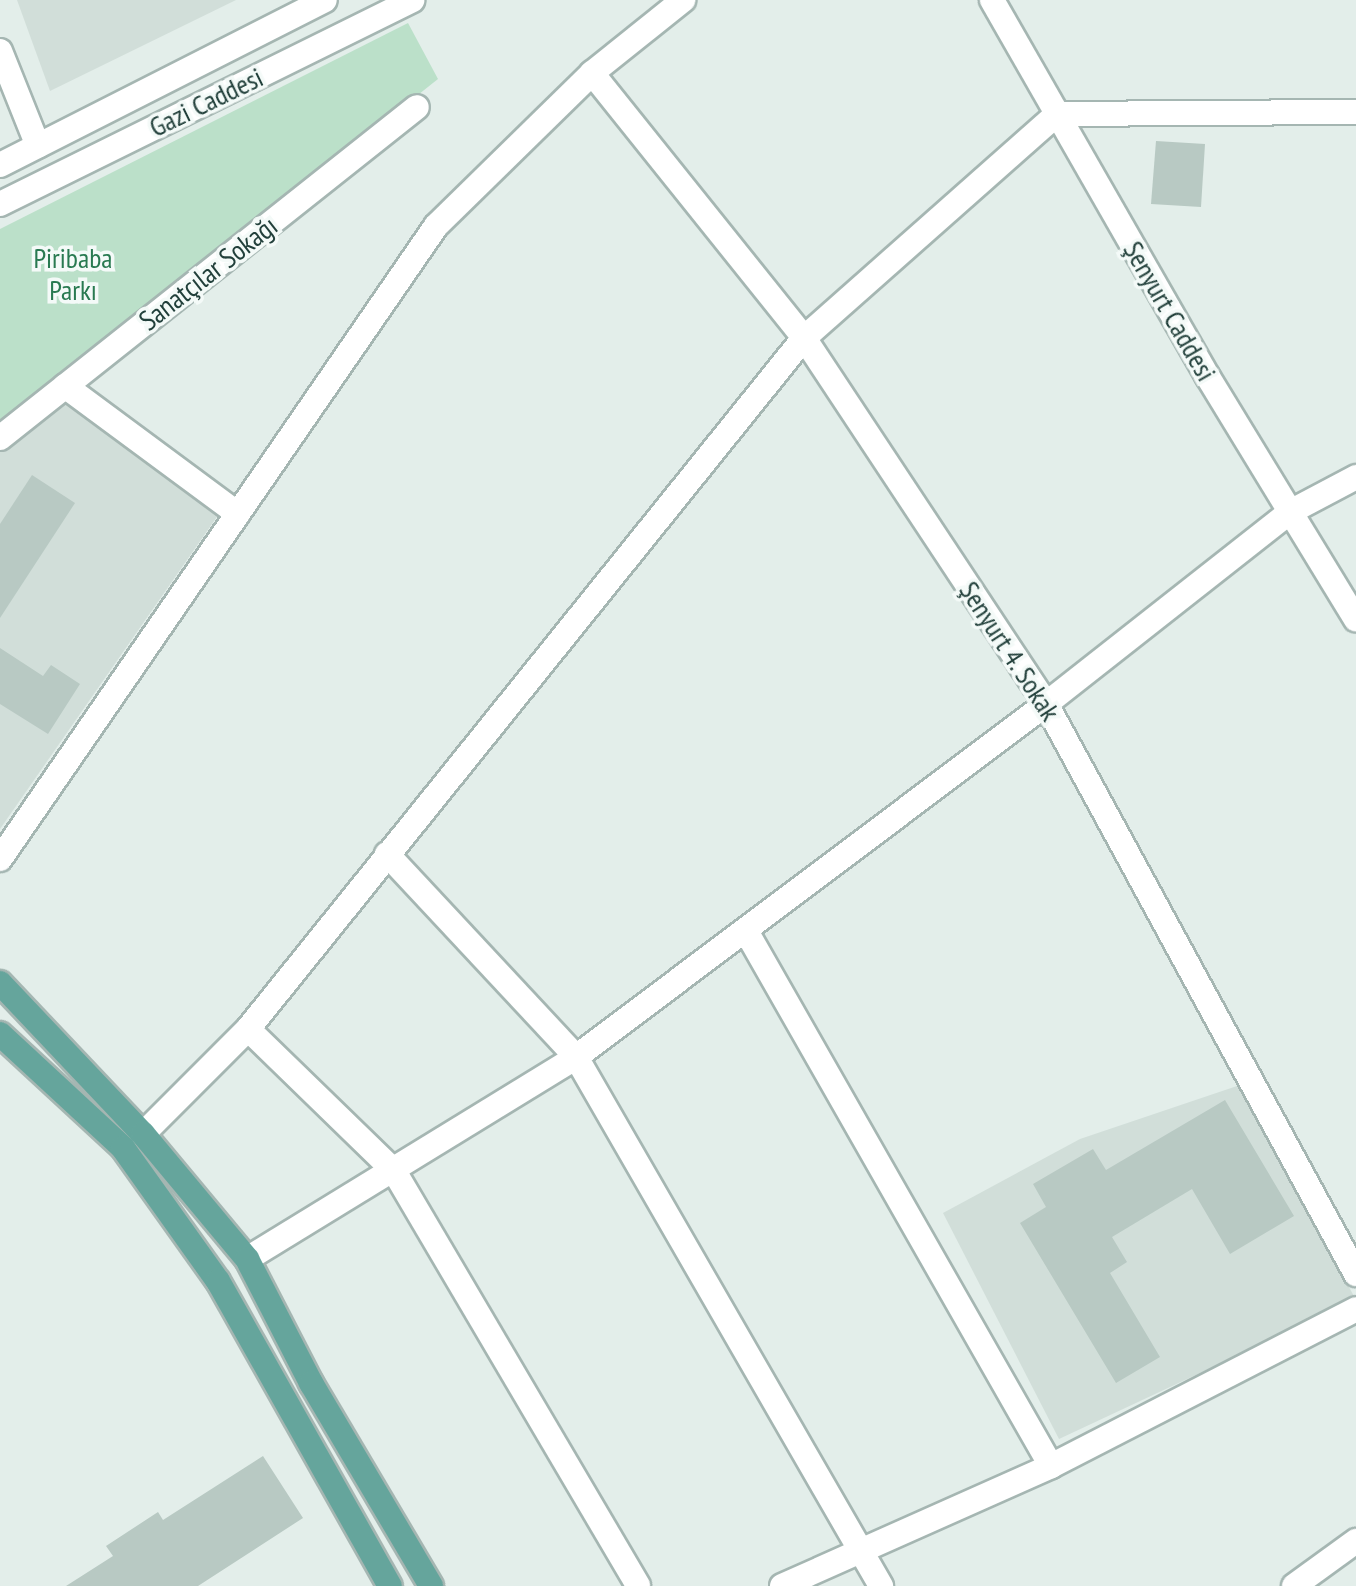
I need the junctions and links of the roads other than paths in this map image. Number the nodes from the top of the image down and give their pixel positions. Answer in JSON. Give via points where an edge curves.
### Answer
{"nodes":[{"id":1,"x":325,"y":0,"type":"edge"},
{"id":2,"x":412,"y":0,"type":"edge"},
{"id":3,"x":683,"y":0,"type":"edge"},
{"id":4,"x":992,"y":0,"type":"edge"},
{"id":5,"x":0,"y":51,"type":"edge"},
{"id":6,"x":592,"y":73,"type":"junction"},
{"id":7,"x":417,"y":107,"type":"dead end"},
{"id":8,"x":1356,"y":112,"type":"edge"},
{"id":9,"x":1057,"y":114,"type":"junction"},
{"id":10,"x":38,"y":146,"type":"junction"},
{"id":11,"x":0,"y":165,"type":"edge"},
{"id":12,"x":0,"y":204,"type":"edge"},
{"id":13,"x":804,"y":338,"type":"junction"},
{"id":14,"x":65,"y":386,"type":"junction"},
{"id":15,"x":0,"y":438,"type":"edge"},
{"id":16,"x":1356,"y":477,"type":"edge"},
{"id":17,"x":1290,"y":512,"type":"junction"},
{"id":18,"x":238,"y":514,"type":"junction"},
{"id":19,"x":1356,"y":619,"type":"edge"},
{"id":20,"x":1046,"y":704,"type":"junction"},
{"id":21,"x":387,"y":854,"type":"junction"},
{"id":22,"x":0,"y":859,"type":"edge"},
{"id":23,"x":746,"y":931,"type":"junction"},
{"id":24,"x":0,"y":983,"type":"edge"},
{"id":25,"x":248,"y":1029,"type":"junction"},
{"id":26,"x":0,"y":1034,"type":"edge"},
{"id":27,"x":576,"y":1057,"type":"junction"},
{"id":28,"x":143,"y":1134,"type":"junction"},
{"id":29,"x":394,"y":1171,"type":"junction"},
{"id":30,"x":247,"y":1259,"type":"junction"},
{"id":31,"x":1356,"y":1274,"type":"edge"},
{"id":32,"x":1356,"y":1309,"type":"edge"},
{"id":33,"x":1051,"y":1466,"type":"junction"},
{"id":34,"x":1356,"y":1541,"type":"edge"},
{"id":35,"x":862,"y":1549,"type":"junction"},
{"id":36,"x":390,"y":1586,"type":"edge"},
{"id":37,"x":431,"y":1586,"type":"edge"},
{"id":38,"x":638,"y":1586,"type":"edge"},
{"id":39,"x":782,"y":1586,"type":"edge"},
{"id":40,"x":881,"y":1586,"type":"edge"},
{"id":41,"x":1294,"y":1586,"type":"edge"}],
"edges":[{"from":1,"to":10,"type":"street","name":"Gazi Caddesi"},
{"from":2,"to":12,"type":"street","name":"Gazi Caddesi"},
{"from":3,"to":6,"type":"street"},
{"from":4,"to":9,"type":"street","name":"Şenyurt Caddesi"},
{"from":5,"to":10,"type":"street"},
{"from":6,"to":13,"type":"street","name":"Şenyurt 4. Sokak"},
{"from":6,"to":18,"type":"street","via":[[436,226]]},
{"from":7,"to":14,"type":"street","name":"Sanatçılar Sokağı"},
{"from":8,"to":9,"type":"street"},
{"from":9,"to":13,"type":"street"},
{"from":9,"to":17,"type":"street","name":"Şenyurt Caddesi"},
{"from":10,"to":11,"type":"street","name":"Gazi Caddesi"},
{"from":13,"to":20,"type":"street","name":"Şenyurt 4. Sokak"},
{"from":13,"to":21,"type":"street"},
{"from":14,"to":15,"type":"street","name":"Sanatçılar Sokağı"},
{"from":14,"to":18,"type":"street"},
{"from":16,"to":17,"type":"street"},
{"from":17,"to":19,"type":"street","name":"Şenyurt Caddesi"},
{"from":17,"to":20,"type":"street"},
{"from":18,"to":22,"type":"street"},
{"from":20,"to":23,"type":"street"},
{"from":20,"to":31,"type":"street","name":"Şenyurt 4. Sokak"},
{"from":21,"to":25,"type":"street"},
{"from":21,"to":27,"type":"street"},
{"from":23,"to":27,"type":"street"},
{"from":23,"to":33,"type":"street"},
{"from":24,"to":28,"type":"main road"},
{"from":25,"to":28,"type":"street"},
{"from":25,"to":29,"type":"street"},
{"from":26,"to":36,"type":"main road","via":[[123,1148],[200,1257]]},
{"from":27,"to":29,"type":"street"},
{"from":27,"to":35,"type":"street"},
{"from":28,"to":30,"type":"main road"},
{"from":29,"to":30,"type":"street"},
{"from":29,"to":38,"type":"street"},
{"from":30,"to":37,"type":"main road","via":[[311,1383]]},
{"from":32,"to":33,"type":"street"},
{"from":33,"to":35,"type":"street"},
{"from":34,"to":41,"type":"street"},
{"from":35,"to":39,"type":"street"},
{"from":35,"to":40,"type":"street"}]}
